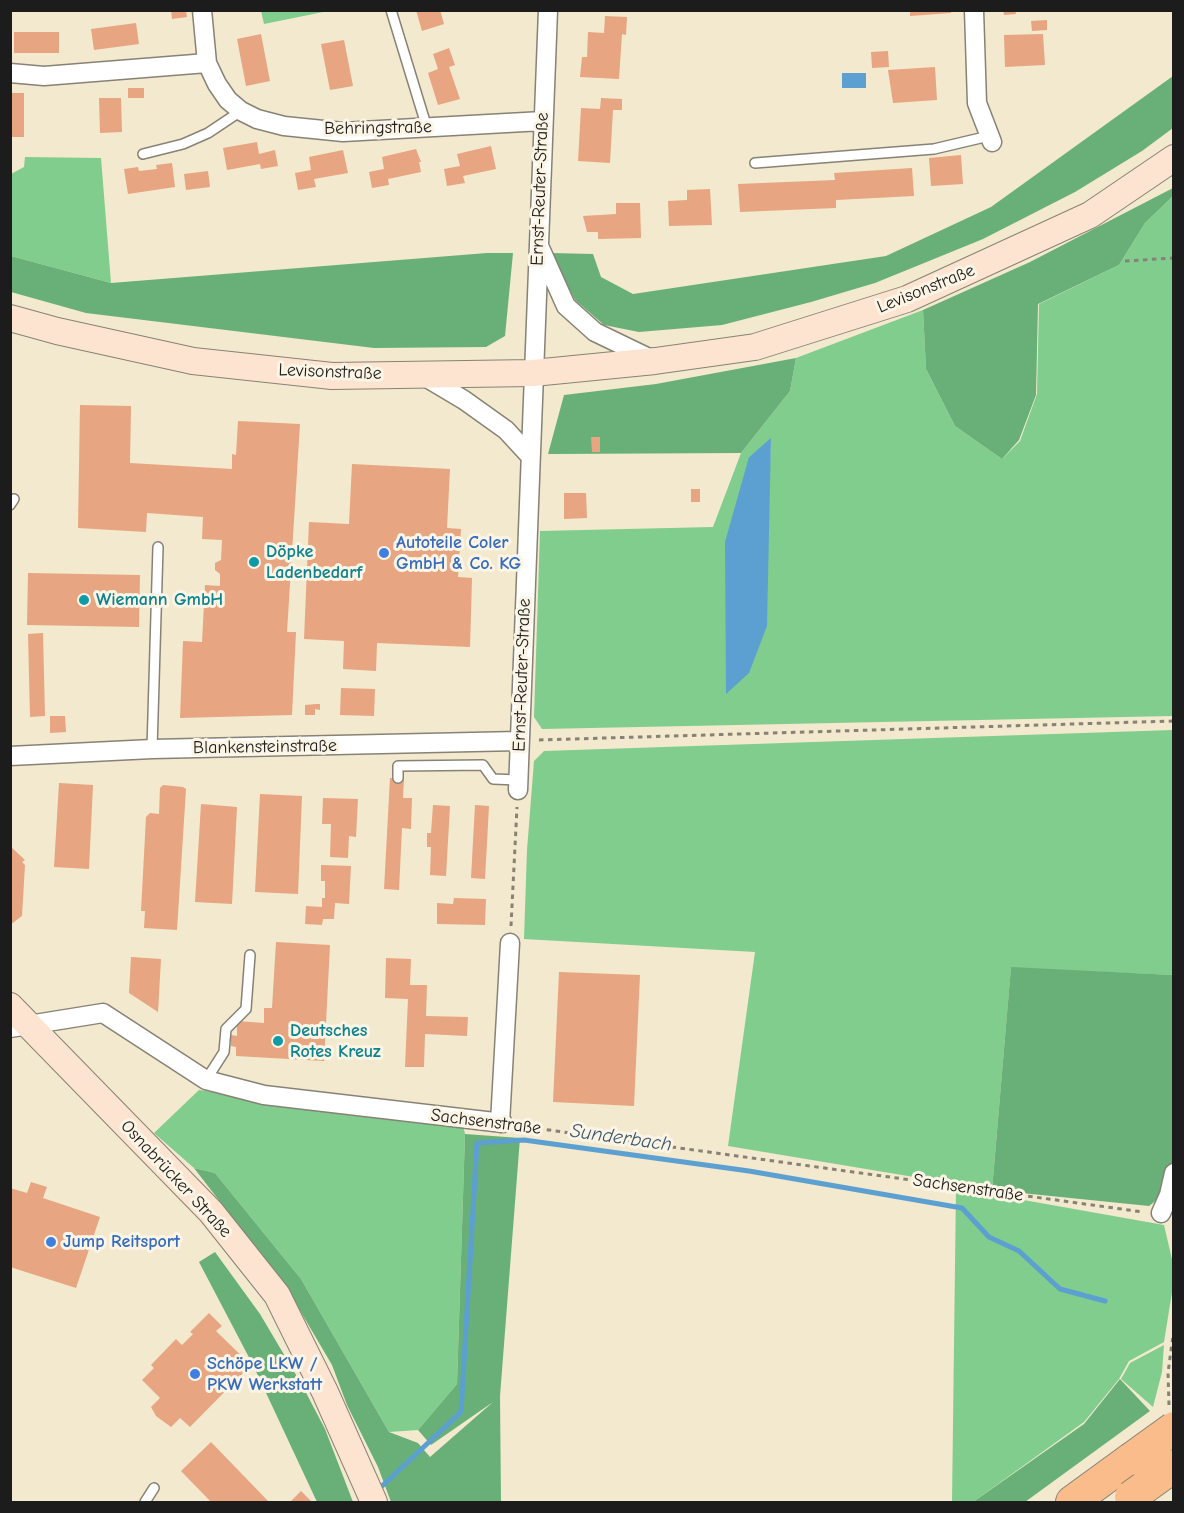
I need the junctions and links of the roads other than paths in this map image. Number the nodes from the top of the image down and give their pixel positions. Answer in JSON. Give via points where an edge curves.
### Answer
{"nodes":[{"id":1,"x":202,"y":10,"type":"edge"},
{"id":2,"x":391,"y":10,"type":"edge"},
{"id":3,"x":548,"y":10,"type":"edge"},
{"id":4,"x":974,"y":10,"type":"edge"},
{"id":5,"x":207,"y":63,"type":"junction"},
{"id":6,"x":10,"y":73,"type":"edge"},
{"id":7,"x":241,"y":111,"type":"junction"},
{"id":8,"x":543,"y":121,"type":"junction"},
{"id":9,"x":427,"y":128,"type":"junction"},
{"id":10,"x":991,"y":139,"type":"joint"},
{"id":11,"x":143,"y":154,"type":"dead end"},
{"id":12,"x":1173,"y":158,"type":"edge"},
{"id":13,"x":755,"y":163,"type":"dead end"},
{"id":14,"x":538,"y":244,"type":"junction"},
{"id":15,"x":10,"y":318,"type":"edge"},
{"id":16,"x":655,"y":361,"type":"junction"},
{"id":17,"x":533,"y":373,"type":"junction"},
{"id":18,"x":420,"y":374,"type":"junction"},
{"id":19,"x":530,"y":456,"type":"junction"},
{"id":20,"x":158,"y":547,"type":"dead end"},
{"id":21,"x":519,"y":741,"type":"junction"},
{"id":22,"x":152,"y":749,"type":"junction"},
{"id":23,"x":10,"y":756,"type":"edge"},
{"id":24,"x":398,"y":778,"type":"dead end"},
{"id":25,"x":518,"y":785,"type":"joint"},
{"id":26,"x":510,"y":943,"type":"road end"},
{"id":27,"x":250,"y":955,"type":"dead end"},
{"id":28,"x":15,"y":1019,"type":"edge"},
{"id":29,"x":206,"y":1080,"type":"junction"},
{"id":30,"x":1173,"y":1173,"type":"edge"},
{"id":31,"x":1161,"y":1212,"type":"road end"},
{"id":32,"x":1173,"y":1428,"type":"edge"},
{"id":33,"x":1173,"y":1466,"type":"edge"},
{"id":34,"x":154,"y":1488,"type":"dead end"},
{"id":35,"x":1128,"y":1500,"type":"edge"},
{"id":36,"x":145,"y":1503,"type":"edge"},
{"id":37,"x":374,"y":1503,"type":"edge"},
{"id":38,"x":1072,"y":1503,"type":"edge"}],
"edges":[{"from":1,"to":5,"type":"street","name":"Behringstraße"},
{"from":2,"to":9,"type":"lane"},
{"from":3,"to":8,"type":"street","name":"Ernst-Reuter-Straße"},
{"from":4,"to":10,"type":"street","via":[[977,103]]},
{"from":5,"to":6,"type":"street","via":[[44,76]]},
{"from":5,"to":7,"type":"street","name":"Behringstraße","via":[[228,100]]},
{"from":7,"to":9,"type":"street","name":"Behringstraße","via":[[284,126],[343,132]]},
{"from":7,"to":11,"type":"lane","via":[[183,144]]},
{"from":8,"to":9,"type":"street","name":"Behringstraße"},
{"from":8,"to":14,"type":"street","name":"Ernst-Reuter-Straße"},
{"from":10,"to":13,"type":"lane","via":[[934,149]]},
{"from":12,"to":16,"type":"main road","name":"Levisonstraße","via":[[1089,215],[907,299],[755,347]]},
{"from":14,"to":16,"type":"street","via":[[566,306],[595,332]]},
{"from":14,"to":17,"type":"street","name":"Ernst-Reuter-Straße"},
{"from":15,"to":18,"type":"main road","name":"Levisonstraße","via":[[193,361],[332,376]]},
{"from":16,"to":17,"type":"main road","name":"Levisonstraße"},
{"from":17,"to":18,"type":"main road","name":"Levisonstraße"},
{"from":17,"to":19,"type":"street","name":"Ernst-Reuter-Straße"},
{"from":18,"to":19,"type":"street","via":[[506,430]]},
{"from":19,"to":21,"type":"street","name":"Ernst-Reuter-Straße"},
{"from":20,"to":22,"type":"lane"},
{"from":21,"to":22,"type":"street","name":"Blankensteinstraße"},
{"from":21,"to":25,"type":"street","name":"Ernst-Reuter-Straße"},
{"from":22,"to":23,"type":"street","name":"Blankensteinstraße"},
{"from":24,"to":25,"type":"lane","via":[[399,766],[483,765],[493,779]]},
{"from":26,"to":29,"type":"street","name":"Sachsenstraße","via":[[501,1123],[264,1095]]},
{"from":27,"to":29,"type":"lane","via":[[246,1009],[225,1029],[224,1052]]},
{"from":28,"to":29,"type":"street","name":"Sachsenstraße","via":[[104,1012]]},
{"from":28,"to":37,"type":"main road","name":"Osnabrücker Straße","via":[[211,1212],[277,1295]]},
{"from":30,"to":31,"type":"street"},
{"from":32,"to":38,"type":"highway","bridge":true},
{"from":33,"to":35,"type":"highway","bridge":true},
{"from":34,"to":36,"type":"lane"}]}
